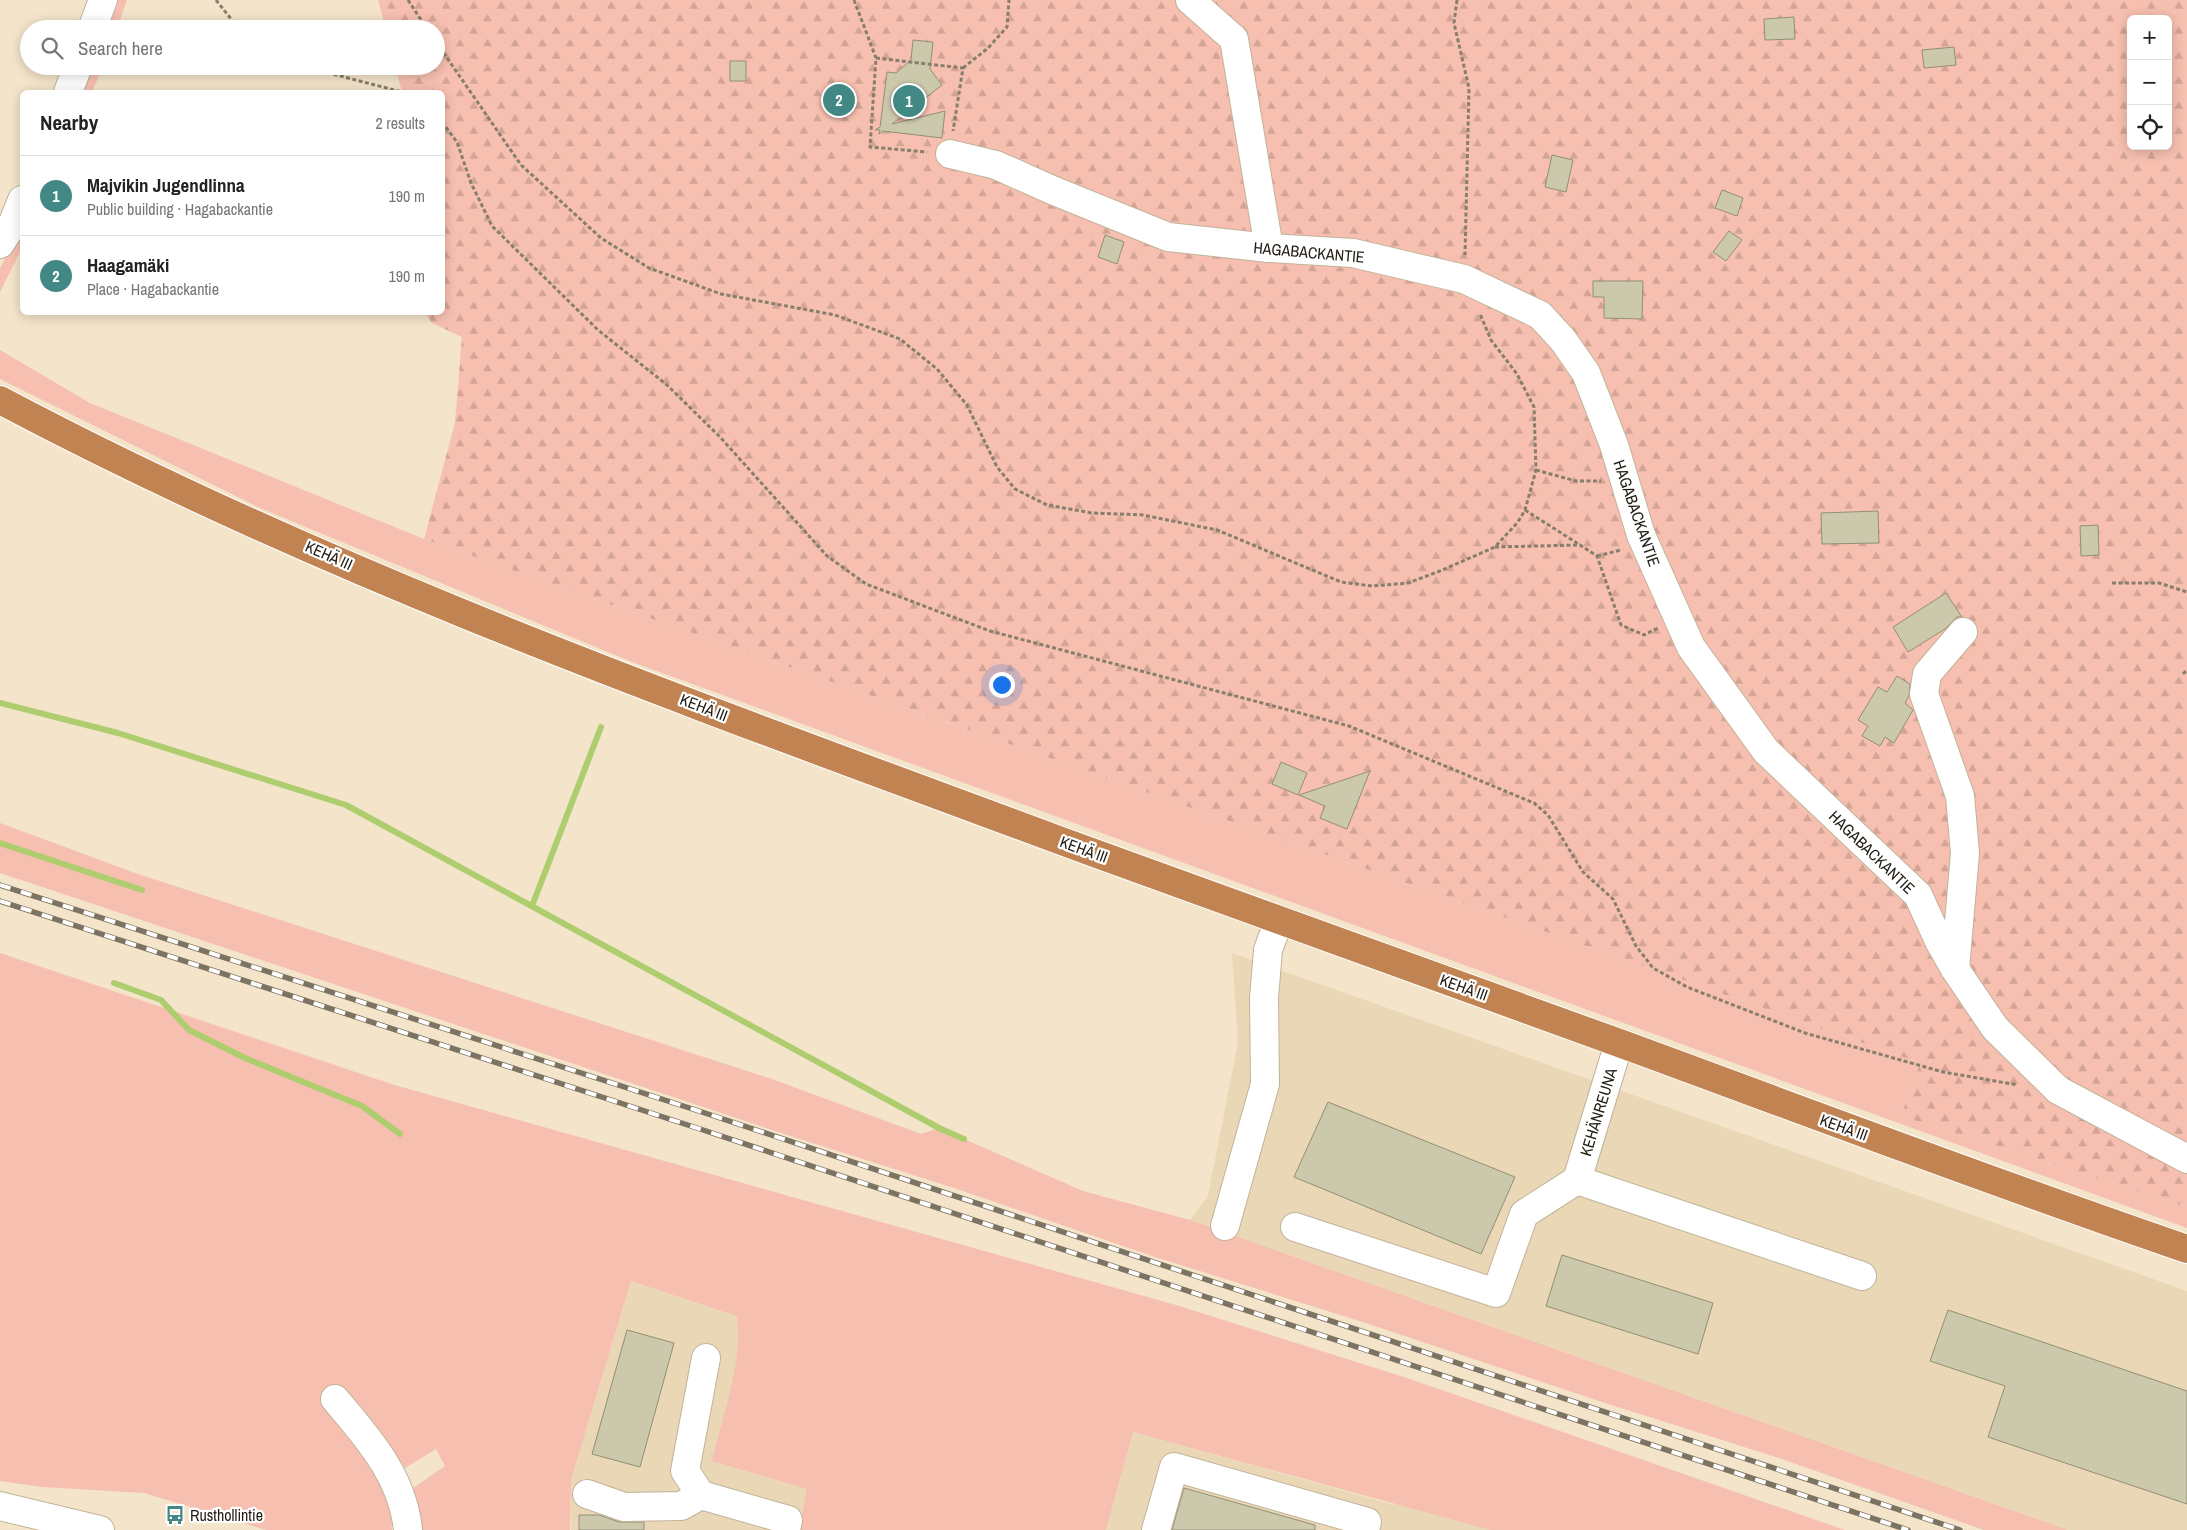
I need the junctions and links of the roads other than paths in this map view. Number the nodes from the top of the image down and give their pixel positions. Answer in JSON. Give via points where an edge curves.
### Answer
{"nodes":[{"id":1,"x":103,"y":0,"type":"edge"},
{"id":2,"x":1190,"y":0,"type":"edge"},
{"id":3,"x":95,"y":20,"type":"edge"},
{"id":4,"x":75,"y":75,"type":"edge"},
{"id":5,"x":69,"y":90,"type":"edge"},
{"id":6,"x":950,"y":154,"type":"road end"},
{"id":7,"x":20,"y":205,"type":"edge"},
{"id":8,"x":0,"y":244,"type":"edge"},
{"id":9,"x":1269,"y":248,"type":"junction"},
{"id":10,"x":0,"y":400,"type":"edge"},
{"id":11,"x":1963,"y":632,"type":"dead end"},
{"id":12,"x":1279,"y":920,"type":"junction"},
{"id":13,"x":1955,"y":969,"type":"junction"},
{"id":14,"x":1619,"y":1043,"type":"junction"},
{"id":15,"x":2187,"y":1159,"type":"edge"},
{"id":16,"x":1577,"y":1180,"type":"junction"},
{"id":17,"x":1225,"y":1226,"type":"dead end"},
{"id":18,"x":1294,"y":1227,"type":"dead end"},
{"id":19,"x":2187,"y":1249,"type":"edge"},
{"id":20,"x":1862,"y":1276,"type":"dead end"},
{"id":21,"x":706,"y":1358,"type":"dead end"},
{"id":22,"x":335,"y":1400,"type":"dead end"},
{"id":23,"x":587,"y":1494,"type":"dead end"},
{"id":24,"x":701,"y":1495,"type":"junction"},
{"id":25,"x":0,"y":1506,"type":"edge"},
{"id":26,"x":95,"y":1529,"type":"edge"},
{"id":27,"x":408,"y":1530,"type":"edge"},
{"id":28,"x":786,"y":1530,"type":"edge"},
{"id":29,"x":1156,"y":1530,"type":"edge"},
{"id":30,"x":1364,"y":1530,"type":"edge"}],
"edges":[{"from":1,"to":3,"type":"street"},
{"from":2,"to":9,"type":"street","via":[[1234,39]]},
{"from":4,"to":5,"type":"street"},
{"from":6,"to":9,"type":"street","name":"HAGABACKANTIE","via":[[996,165],[1168,237]]},
{"from":7,"to":8,"type":"street"},
{"from":9,"to":13,"type":"street","name":"HAGABACKANTIE","via":[[1353,253],[1468,280],[1540,315],[1586,373],[1608,427],[1641,535],[1690,647],[1766,751],[1918,895]]},
{"from":10,"to":12,"type":"highway","name":"KEHÄ III","via":[[206,502],[461,613],[916,787]]},
{"from":11,"to":13,"type":"street","via":[[1927,674],[1924,694],[1960,796],[1965,853]]},
{"from":12,"to":14,"type":"highway","name":"KEHÄ III"},
{"from":12,"to":17,"type":"street","via":[[1268,950],[1265,1084]]},
{"from":13,"to":15,"type":"street","name":"HAGABACKANTIE","via":[[1995,1028],[2058,1090]]},
{"from":14,"to":16,"type":"street","name":"KEHÄNREUNA"},
{"from":14,"to":19,"type":"highway","name":"KEHÄ III","via":[[1970,1173]]},
{"from":16,"to":18,"type":"street","via":[[1524,1214],[1496,1293]]},
{"from":16,"to":20,"type":"street"},
{"from":21,"to":24,"type":"street","via":[[684,1471]]},
{"from":22,"to":27,"type":"street","via":[[376,1448],[396,1483]]},
{"from":23,"to":24,"type":"street","via":[[624,1507],[681,1506]]},
{"from":24,"to":28,"type":"street","via":[[788,1520]]},
{"from":25,"to":26,"type":"street"},
{"from":29,"to":30,"type":"street","via":[[1174,1467],[1367,1522]]}]}
